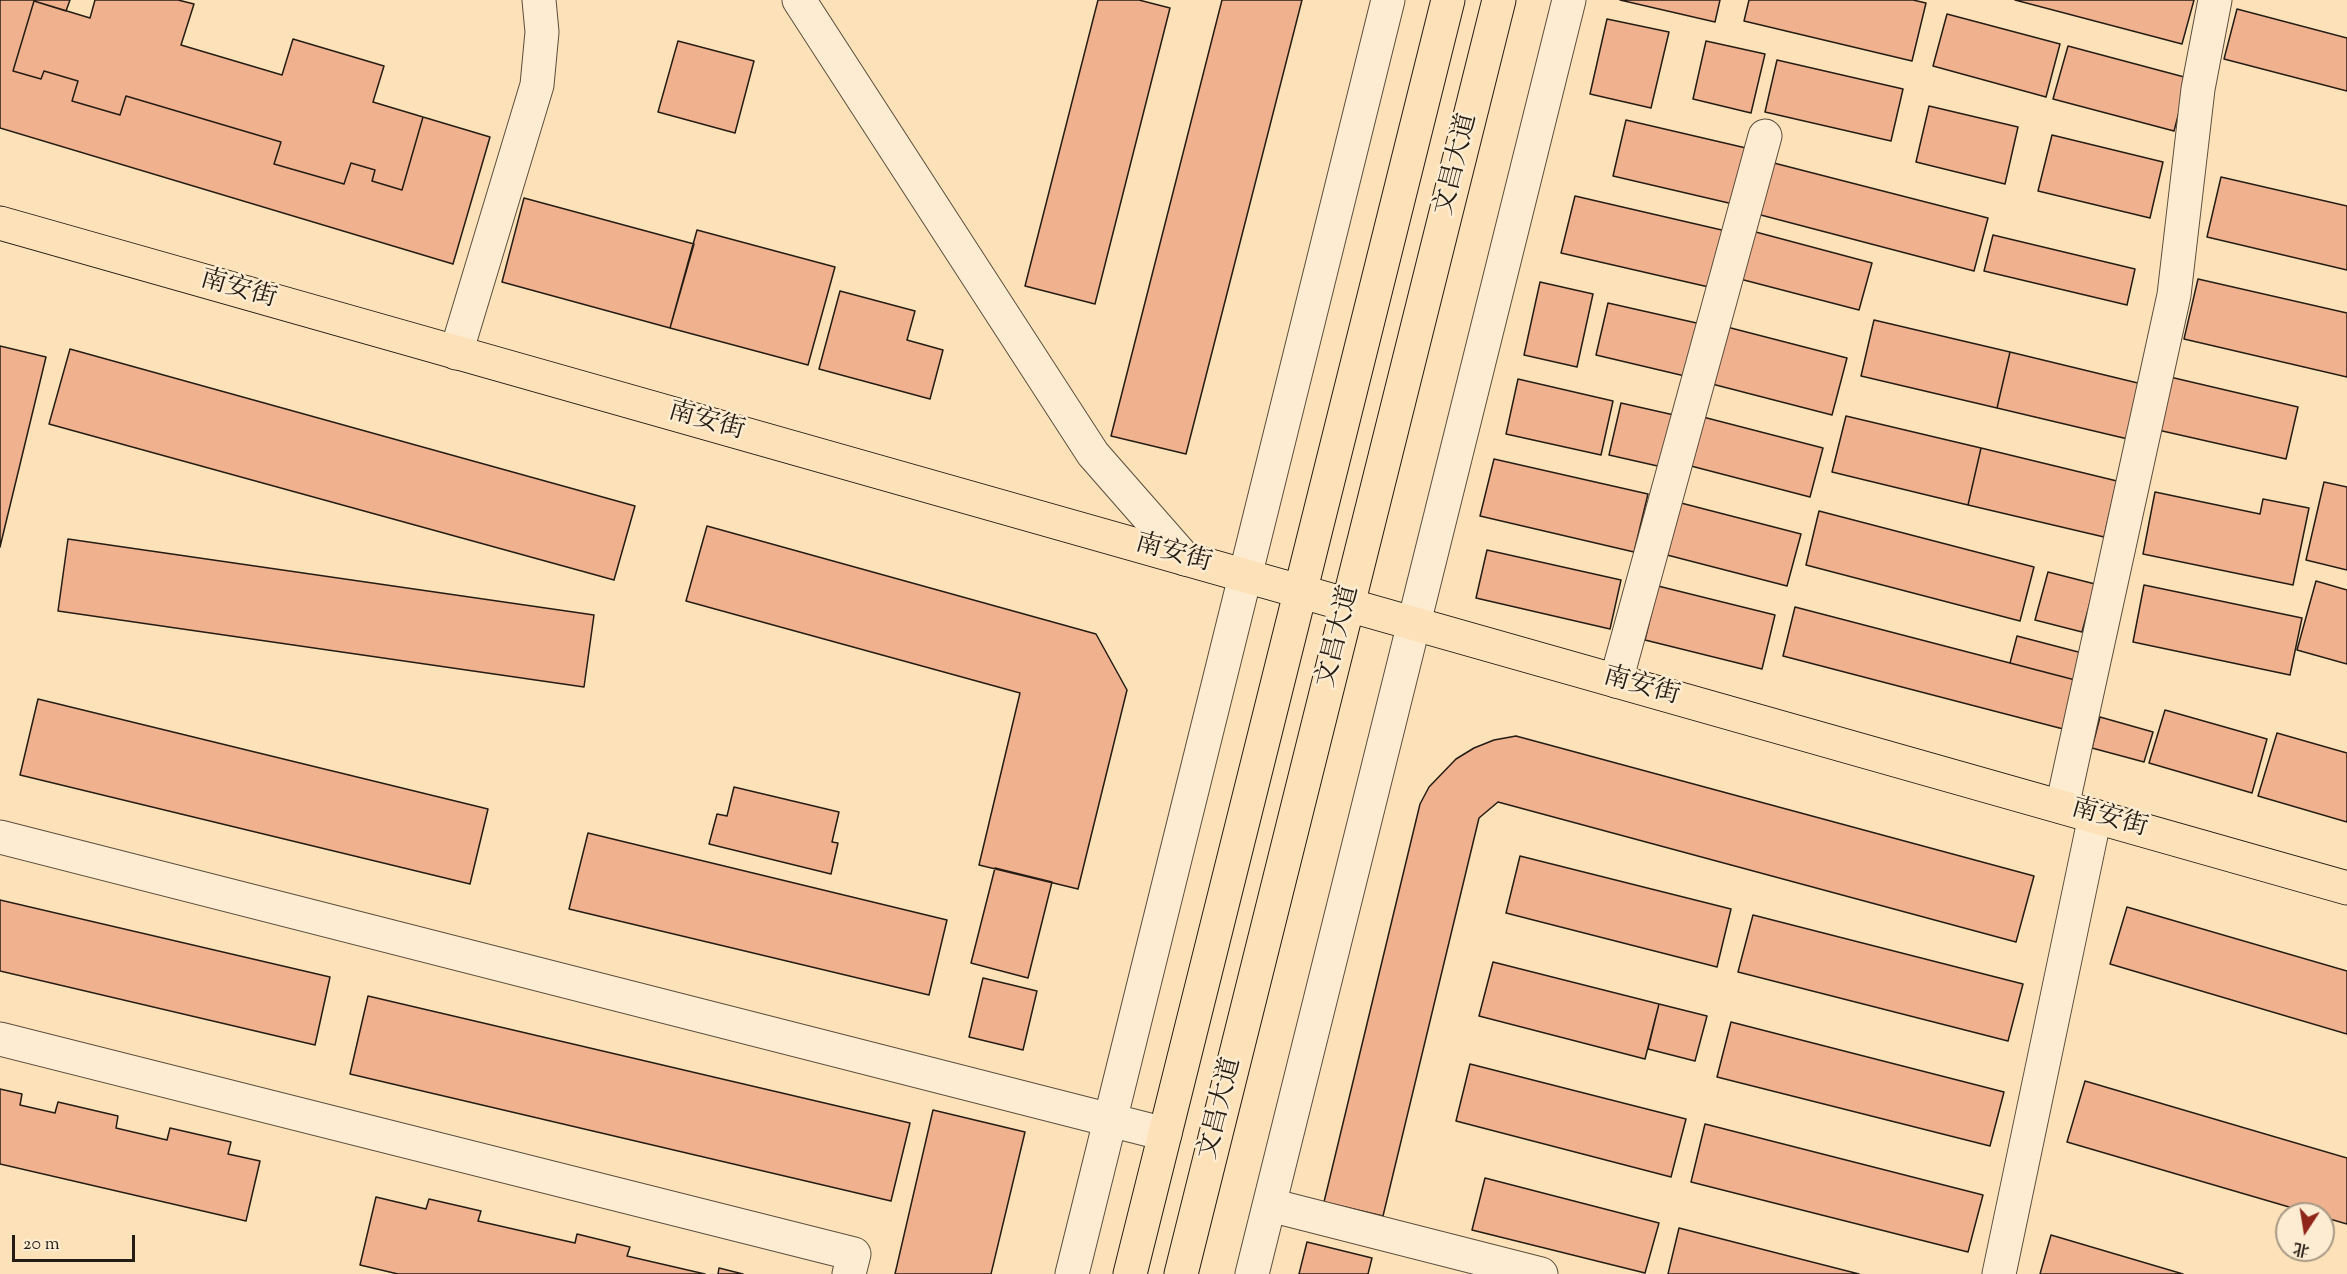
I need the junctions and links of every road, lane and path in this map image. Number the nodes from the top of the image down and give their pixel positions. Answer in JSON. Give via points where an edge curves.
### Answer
{"nodes":[{"id":1,"x":539,"y":0,"type":"edge"},
{"id":2,"x":799,"y":0,"type":"edge"},
{"id":3,"x":1388,"y":0,"type":"edge"},
{"id":4,"x":1448,"y":0,"type":"edge"},
{"id":5,"x":1499,"y":0,"type":"edge"},
{"id":6,"x":1569,"y":0,"type":"edge"},
{"id":7,"x":2215,"y":0,"type":"edge"},
{"id":8,"x":1765,"y":136,"type":"dead end"},
{"id":9,"x":0,"y":223,"type":"edge"},
{"id":10,"x":456,"y":353,"type":"junction"},
{"id":11,"x":1185,"y":559,"type":"junction"},
{"id":12,"x":1245,"y":576,"type":"junction"},
{"id":13,"x":1300,"y":591,"type":"junction"},
{"id":14,"x":1348,"y":605,"type":"junction"},
{"id":15,"x":1415,"y":624,"type":"junction"},
{"id":16,"x":1616,"y":681,"type":"junction"},
{"id":17,"x":2062,"y":807,"type":"junction"},
{"id":18,"x":2094,"y":816,"type":"junction"},
{"id":19,"x":0,"y":837,"type":"edge"},
{"id":20,"x":2347,"y":888,"type":"edge"},
{"id":21,"x":0,"y":1039,"type":"edge"},
{"id":22,"x":1110,"y":1120,"type":"junction"},
{"id":23,"x":1165,"y":1134,"type":"junction"},
{"id":24,"x":1270,"y":1205,"type":"junction"},
{"id":25,"x":849,"y":1274,"type":"edge"},
{"id":26,"x":1072,"y":1274,"type":"edge"},
{"id":27,"x":1131,"y":1274,"type":"edge"},
{"id":28,"x":1181,"y":1274,"type":"edge"},
{"id":29,"x":1252,"y":1274,"type":"edge"},
{"id":30,"x":1541,"y":1274,"type":"edge"},
{"id":31,"x":1999,"y":1274,"type":"edge"}],
"edges":[{"from":1,"to":10,"type":"street","via":[[542,32],[537,85]]},
{"from":2,"to":11,"type":"street","via":[[1093,454]]},
{"from":3,"to":12,"type":"street"},
{"from":4,"to":13,"type":"main road","name":"文昌大道"},
{"from":5,"to":14,"type":"main road","name":"文昌大道"},
{"from":6,"to":15,"type":"street"},
{"from":7,"to":17,"type":"street","via":[[2198,89],[2174,296]]},
{"from":8,"to":16,"type":"street"},
{"from":9,"to":10,"type":"main road","name":"南安街"},
{"from":10,"to":11,"type":"main road","name":"南安街"},
{"from":11,"to":12,"type":"main road","name":"南安街"},
{"from":12,"to":13,"type":"main road","name":"南安街"},
{"from":12,"to":22,"type":"street"},
{"from":13,"to":14,"type":"main road","name":"南安街"},
{"from":13,"to":23,"type":"main road","name":"文昌大道"},
{"from":14,"to":15,"type":"main road","name":"南安街"},
{"from":14,"to":28,"type":"main road","name":"文昌大道"},
{"from":15,"to":16,"type":"main road","name":"南安街"},
{"from":15,"to":24,"type":"street"},
{"from":16,"to":17,"type":"main road","name":"南安街"},
{"from":17,"to":18,"type":"main road","name":"南安街"},
{"from":18,"to":20,"type":"main road","name":"南安街"},
{"from":18,"to":31,"type":"street"},
{"from":19,"to":22,"type":"street"},
{"from":21,"to":25,"type":"street","via":[[854,1254]]},
{"from":22,"to":23,"type":"street"},
{"from":22,"to":26,"type":"street"},
{"from":23,"to":27,"type":"main road","name":"文昌大道"},
{"from":24,"to":29,"type":"street"},
{"from":24,"to":30,"type":"street"}]}
